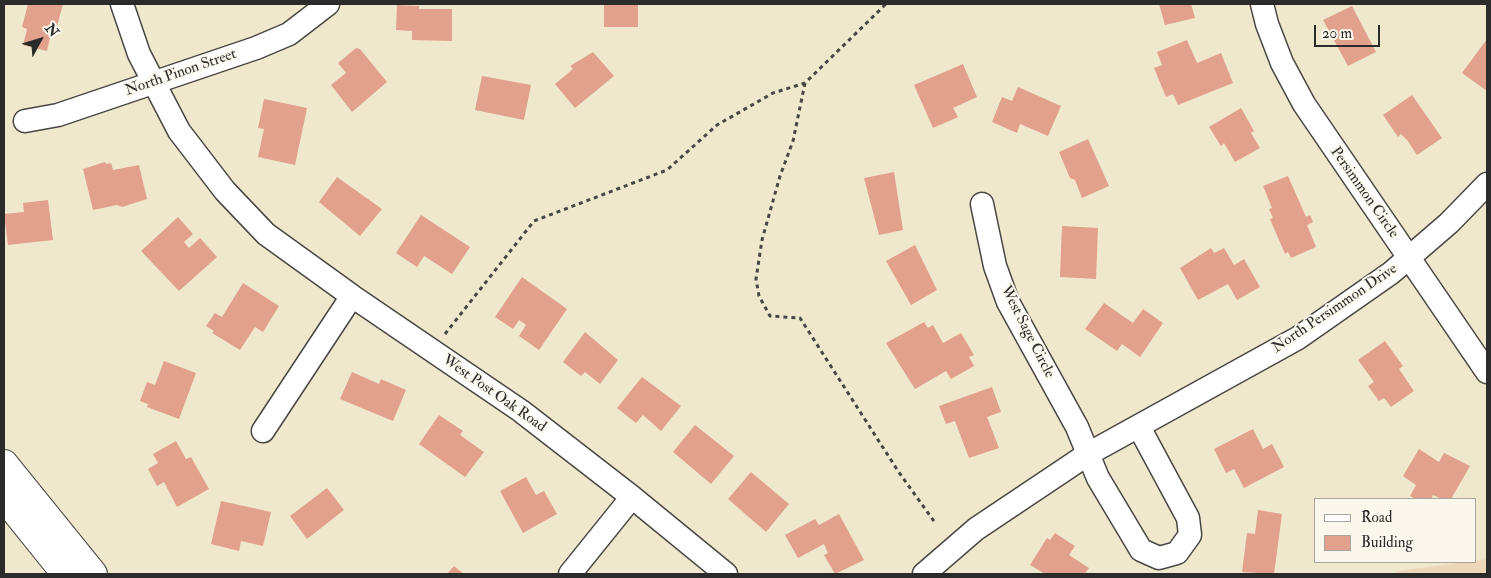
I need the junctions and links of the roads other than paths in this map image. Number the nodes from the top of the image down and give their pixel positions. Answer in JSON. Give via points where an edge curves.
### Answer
{"nodes":[{"id":1,"x":122,"y":4,"type":"edge"},
{"id":2,"x":328,"y":4,"type":"edge"},
{"id":3,"x":1262,"y":4,"type":"edge"},
{"id":4,"x":154,"y":83,"type":"junction"},
{"id":5,"x":25,"y":121,"type":"dead end"},
{"id":6,"x":1487,"y":184,"type":"edge"},
{"id":7,"x":982,"y":204,"type":"dead end"},
{"id":8,"x":1408,"y":258,"type":"junction"},
{"id":9,"x":352,"y":296,"type":"junction"},
{"id":10,"x":1487,"y":372,"type":"edge"},
{"id":11,"x":1139,"y":427,"type":"junction"},
{"id":12,"x":263,"y":431,"type":"dead end"},
{"id":13,"x":1088,"y":454,"type":"junction"},
{"id":14,"x":4,"y":464,"type":"edge"},
{"id":15,"x":4,"y":496,"type":"edge"},
{"id":16,"x":632,"y":497,"type":"junction"},
{"id":17,"x":66,"y":574,"type":"edge"},
{"id":18,"x":93,"y":574,"type":"edge"},
{"id":19,"x":570,"y":574,"type":"edge"},
{"id":20,"x":726,"y":574,"type":"edge"},
{"id":21,"x":924,"y":574,"type":"edge"}],
"edges":[{"from":1,"to":4,"type":"street","name":"West Post Oak Road","via":[[139,54]]},
{"from":2,"to":4,"type":"street","name":"North Pinon Street","via":[[289,34]]},
{"from":3,"to":8,"type":"street","name":"Persimmon Circle","via":[[1266,24],[1282,63],[1304,104]]},
{"from":4,"to":5,"type":"street","name":"North Pinon Street","via":[[58,115]]},
{"from":4,"to":9,"type":"street","name":"West Post Oak Road","via":[[179,131],[225,191],[266,234]]},
{"from":6,"to":8,"type":"street","name":"North Persimmon Drive"},
{"from":7,"to":13,"type":"street","name":"West Sage Circle","via":[[995,266],[1008,302],[1077,427]]},
{"from":8,"to":10,"type":"street","name":"Persimmon Circle"},
{"from":8,"to":11,"type":"street","name":"North Persimmon Drive","via":[[1298,338]]},
{"from":9,"to":12,"type":"street"},
{"from":9,"to":16,"type":"street","name":"West Post Oak Road","via":[[521,410]]},
{"from":11,"to":13,"type":"street","name":"North Persimmon Drive"},
{"from":11,"to":13,"type":"street","via":[[1188,518],[1190,535],[1177,553],[1159,558],[1141,550],[1098,478]]},
{"from":13,"to":21,"type":"street","name":"North Persimmon Drive","via":[[976,529]]},
{"from":14,"to":18,"type":"street"},
{"from":15,"to":17,"type":"street"},
{"from":16,"to":19,"type":"street"},
{"from":16,"to":20,"type":"street","name":"West Post Oak Road"}]}
